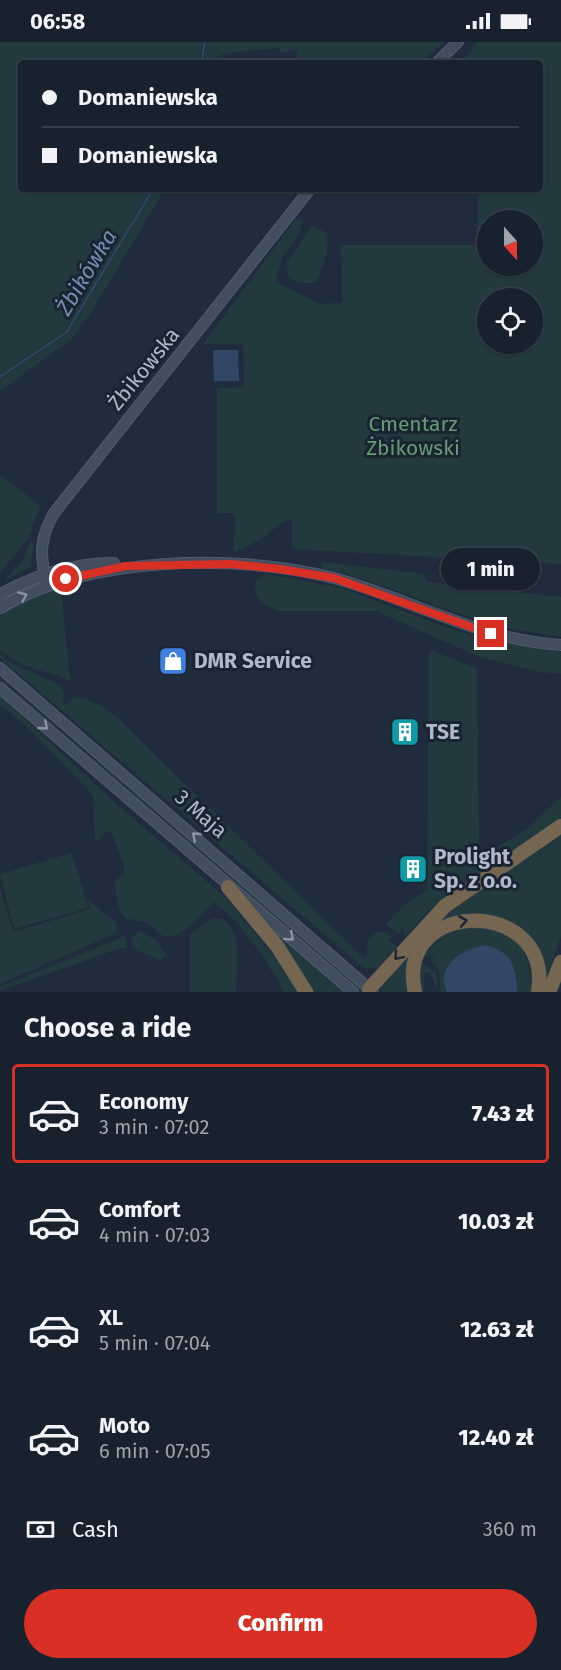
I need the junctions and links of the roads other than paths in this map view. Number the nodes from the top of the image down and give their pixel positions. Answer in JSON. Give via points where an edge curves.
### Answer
{"nodes":[{"id":1,"x":458,"y":42,"type":"edge"},
{"id":2,"x":439,"y":60,"type":"edge"},
{"id":3,"x":308,"y":192,"type":"edge"},
{"id":4,"x":126,"y":566,"type":"junction"},
{"id":5,"x":44,"y":573,"type":"junction"},
{"id":6,"x":46,"y":586,"type":"junction"},
{"id":7,"x":0,"y":594,"type":"edge"},
{"id":8,"x":0,"y":608,"type":"edge"},
{"id":9,"x":561,"y":645,"type":"edge"},
{"id":10,"x":0,"y":668,"type":"edge"},
{"id":11,"x":0,"y":688,"type":"edge"},
{"id":12,"x":561,"y":826,"type":"edge"},
{"id":13,"x":228,"y":887,"type":"junction"},
{"id":14,"x":561,"y":962,"type":"edge"},
{"id":15,"x":371,"y":991,"type":"edge"},
{"id":16,"x":306,"y":992,"type":"edge"},
{"id":17,"x":352,"y":992,"type":"edge"},
{"id":18,"x":415,"y":992,"type":"edge"},
{"id":19,"x":538,"y":992,"type":"edge"},
{"id":20,"x":549,"y":992,"type":"edge"}],
"edges":[{"from":1,"to":2,"type":"main road"},
{"from":3,"to":5,"type":"main road","name":"Żbikowska","via":[[54,513],[40,548]]},
{"from":4,"to":5,"type":"main road","via":[[96,563]]},
{"from":4,"to":6,"type":"main road"},
{"from":4,"to":9,"type":"main road","via":[[231,564],[313,574],[482,632]]},
{"from":5,"to":6,"type":"main road","name":"Żbikowska"},
{"from":5,"to":7,"type":"main road"},
{"from":8,"to":6,"type":"main road","one_way":true},
{"from":15,"to":10,"type":"main road","name":"3 Maja","one_way":true},
{"from":11,"to":13,"type":"main road","name":"3 Maja","one_way":true},
{"from":12,"to":15,"type":"highway","one_way":true,"via":[[445,906]]},
{"from":13,"to":16,"type":"highway","via":[[277,946]]},
{"from":13,"to":17,"type":"main road","name":"3 Maja","one_way":true},
{"from":14,"to":20,"type":"highway"},
{"from":18,"to":19,"type":"highway","one_way":true,"via":[[416,962],[425,944],[447,925],[473,919],[503,925],[521,939],[536,964]]}]}
